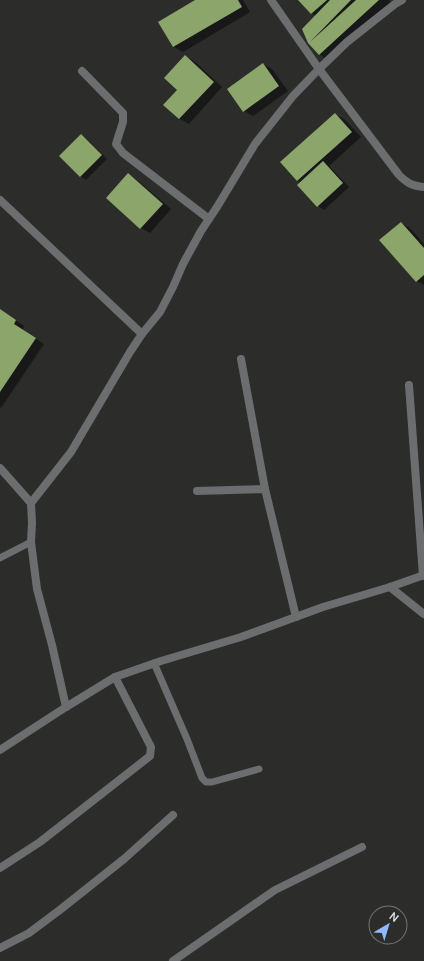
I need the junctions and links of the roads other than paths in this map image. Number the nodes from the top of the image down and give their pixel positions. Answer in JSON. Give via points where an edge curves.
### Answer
{"nodes":[{"id":1,"x":271,"y":0,"type":"edge"},
{"id":2,"x":396,"y":1,"type":"edge"},
{"id":3,"x":319,"y":69,"type":"junction"},
{"id":4,"x":82,"y":71,"type":"dead end"},
{"id":5,"x":424,"y":187,"type":"edge"},
{"id":6,"x":0,"y":200,"type":"edge"},
{"id":7,"x":209,"y":219,"type":"junction"},
{"id":8,"x":142,"y":334,"type":"junction"},
{"id":9,"x":241,"y":359,"type":"dead end"},
{"id":10,"x":409,"y":385,"type":"dead end"},
{"id":11,"x":0,"y":468,"type":"edge"},
{"id":12,"x":265,"y":489,"type":"junction"},
{"id":13,"x":197,"y":491,"type":"dead end"},
{"id":14,"x":31,"y":503,"type":"junction"},
{"id":15,"x":31,"y":542,"type":"junction"},
{"id":16,"x":0,"y":558,"type":"edge"},
{"id":17,"x":424,"y":576,"type":"edge"},
{"id":18,"x":390,"y":588,"type":"junction"},
{"id":19,"x":424,"y":614,"type":"edge"},
{"id":20,"x":296,"y":617,"type":"junction"},
{"id":21,"x":154,"y":663,"type":"junction"},
{"id":22,"x":115,"y":677,"type":"junction"},
{"id":23,"x":66,"y":706,"type":"junction"},
{"id":24,"x":0,"y":750,"type":"edge"},
{"id":25,"x":259,"y":769,"type":"dead end"},
{"id":26,"x":173,"y":815,"type":"dead end"},
{"id":27,"x":362,"y":847,"type":"dead end"},
{"id":28,"x":0,"y":868,"type":"edge"},
{"id":29,"x":0,"y":948,"type":"edge"},
{"id":30,"x":173,"y":961,"type":"edge"}],
"edges":[{"from":1,"to":3,"type":"street"},
{"from":2,"to":3,"type":"street"},
{"from":3,"to":5,"type":"street","via":[[399,175],[406,182]]},
{"from":3,"to":7,"type":"street","via":[[293,96],[255,144]]},
{"from":4,"to":7,"type":"street","via":[[123,113],[116,144],[118,148]]},
{"from":6,"to":8,"type":"street"},
{"from":7,"to":8,"type":"street","via":[[200,231],[160,312]]},
{"from":8,"to":14,"type":"street","via":[[71,452]]},
{"from":9,"to":12,"type":"street"},
{"from":10,"to":17,"type":"street"},
{"from":11,"to":14,"type":"street"},
{"from":12,"to":13,"type":"street"},
{"from":12,"to":20,"type":"street"},
{"from":14,"to":15,"type":"street"},
{"from":15,"to":16,"type":"lane"},
{"from":15,"to":23,"type":"street","via":[[37,589]]},
{"from":17,"to":18,"type":"street"},
{"from":18,"to":19,"type":"street"},
{"from":18,"to":20,"type":"street"},
{"from":20,"to":21,"type":"street","via":[[241,637]]},
{"from":21,"to":22,"type":"street"},
{"from":21,"to":25,"type":"lane","via":[[202,778],[206,782],[212,782]]},
{"from":22,"to":23,"type":"street"},
{"from":22,"to":28,"type":"street","via":[[151,747],[150,756],[40,842]]},
{"from":23,"to":24,"type":"street"},
{"from":26,"to":29,"type":"street","via":[[124,859],[61,909],[29,933]]},
{"from":27,"to":30,"type":"street","via":[[276,890]]}]}
